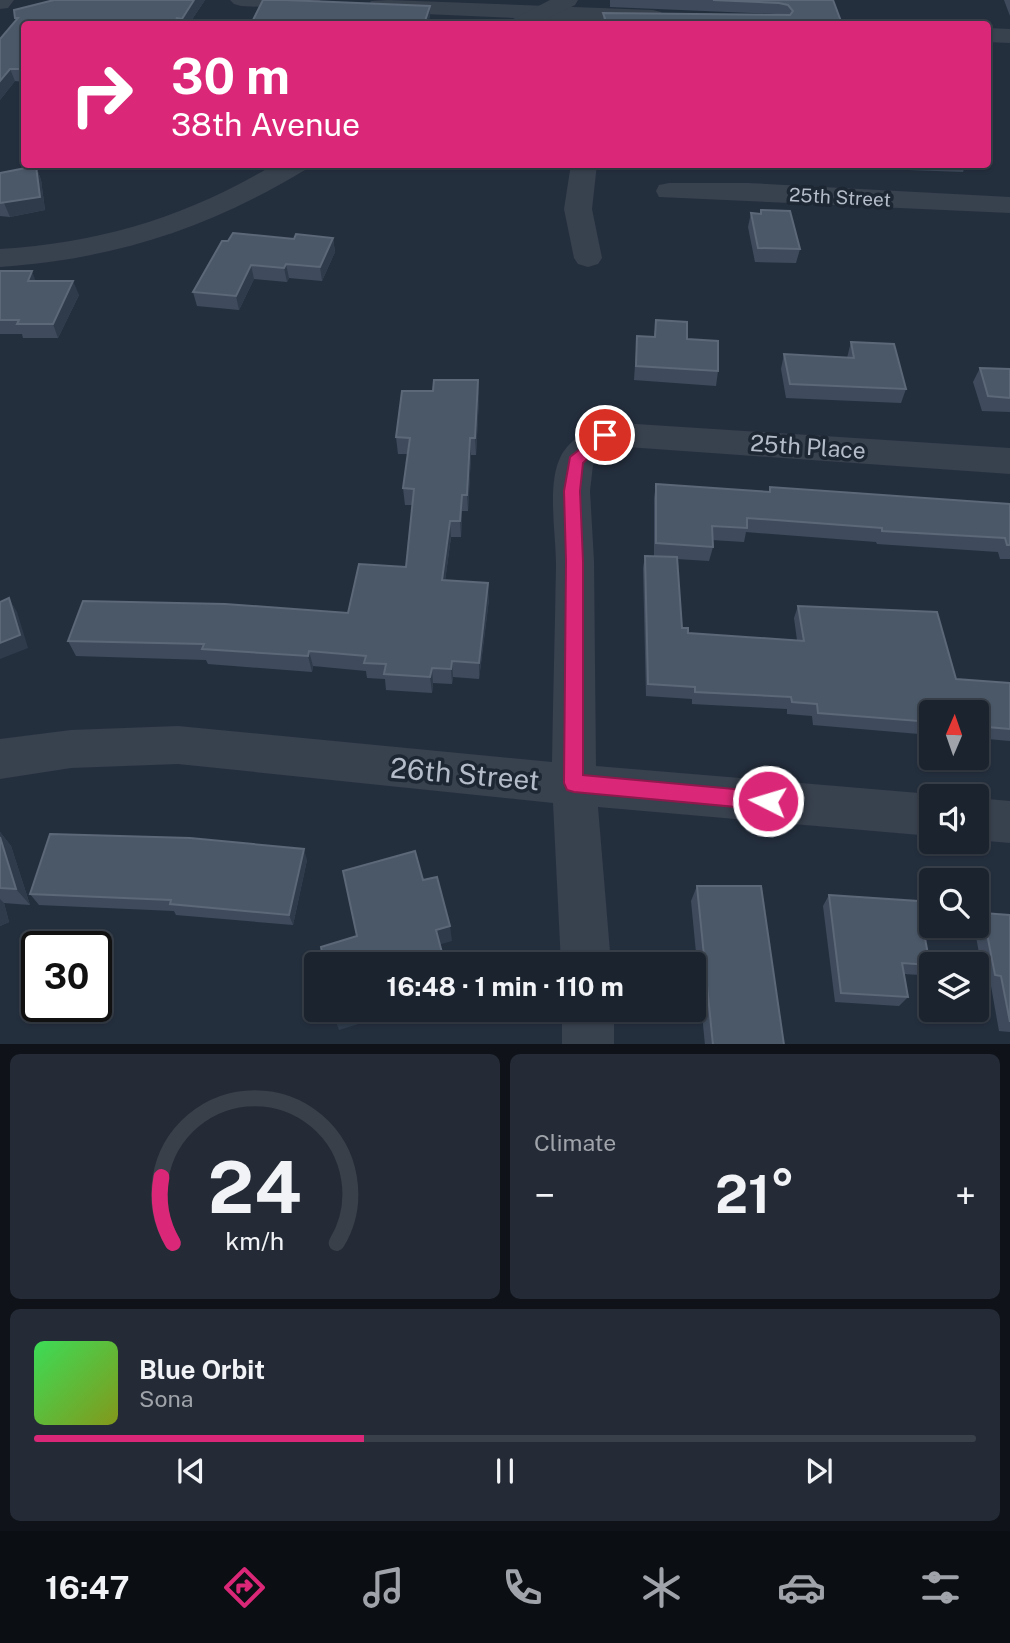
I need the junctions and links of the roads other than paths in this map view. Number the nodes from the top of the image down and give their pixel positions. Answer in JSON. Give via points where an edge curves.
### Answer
{"nodes":[{"id":1,"x":241,"y":0,"type":"edge"},
{"id":2,"x":566,"y":0,"type":"edge"},
{"id":3,"x":331,"y":4,"type":"edge"},
{"id":4,"x":358,"y":5,"type":"edge"},
{"id":5,"x":550,"y":19,"type":"edge"},
{"id":6,"x":678,"y":19,"type":"edge"},
{"id":7,"x":991,"y":35,"type":"edge"},
{"id":8,"x":1010,"y":36,"type":"edge"},
{"id":9,"x":288,"y":168,"type":"edge"},
{"id":10,"x":583,"y":168,"type":"edge"},
{"id":11,"x":669,"y":191,"type":"dead end"},
{"id":12,"x":1010,"y":205,"type":"edge"},
{"id":13,"x":0,"y":258,"type":"edge"},
{"id":14,"x":588,"y":258,"type":"dead end"},
{"id":15,"x":1010,"y":461,"type":"edge"},
{"id":16,"x":0,"y":759,"type":"edge"},
{"id":17,"x":574,"y":783,"type":"junction"},
{"id":18,"x":919,"y":814,"type":"edge"},
{"id":19,"x":989,"y":820,"type":"edge"},
{"id":20,"x":1010,"y":822,"type":"edge"},
{"id":21,"x":585,"y":952,"type":"edge"},
{"id":22,"x":588,"y":1022,"type":"edge"},
{"id":23,"x":589,"y":1044,"type":"edge"}],
"edges":[{"from":1,"to":3,"type":"street"},
{"from":2,"to":5,"type":"street"},
{"from":4,"to":5,"type":"street"},
{"from":5,"to":6,"type":"street"},
{"from":7,"to":8,"type":"street"},
{"from":9,"to":13,"type":"street","via":[[220,208],[158,231],[88,248]]},
{"from":10,"to":14,"type":"street","via":[[578,209]]},
{"from":11,"to":12,"type":"street","name":"25th Street"},
{"from":15,"to":17,"type":"street","name":"25th Place","via":[[605,435],[576,460],[572,491]]},
{"from":16,"to":17,"type":"street","name":"26th Street","via":[[71,749],[178,745]]},
{"from":17,"to":18,"type":"street","name":"26th Street"},
{"from":17,"to":21,"type":"street"},
{"from":19,"to":20,"type":"street"},
{"from":22,"to":23,"type":"street"}]}
